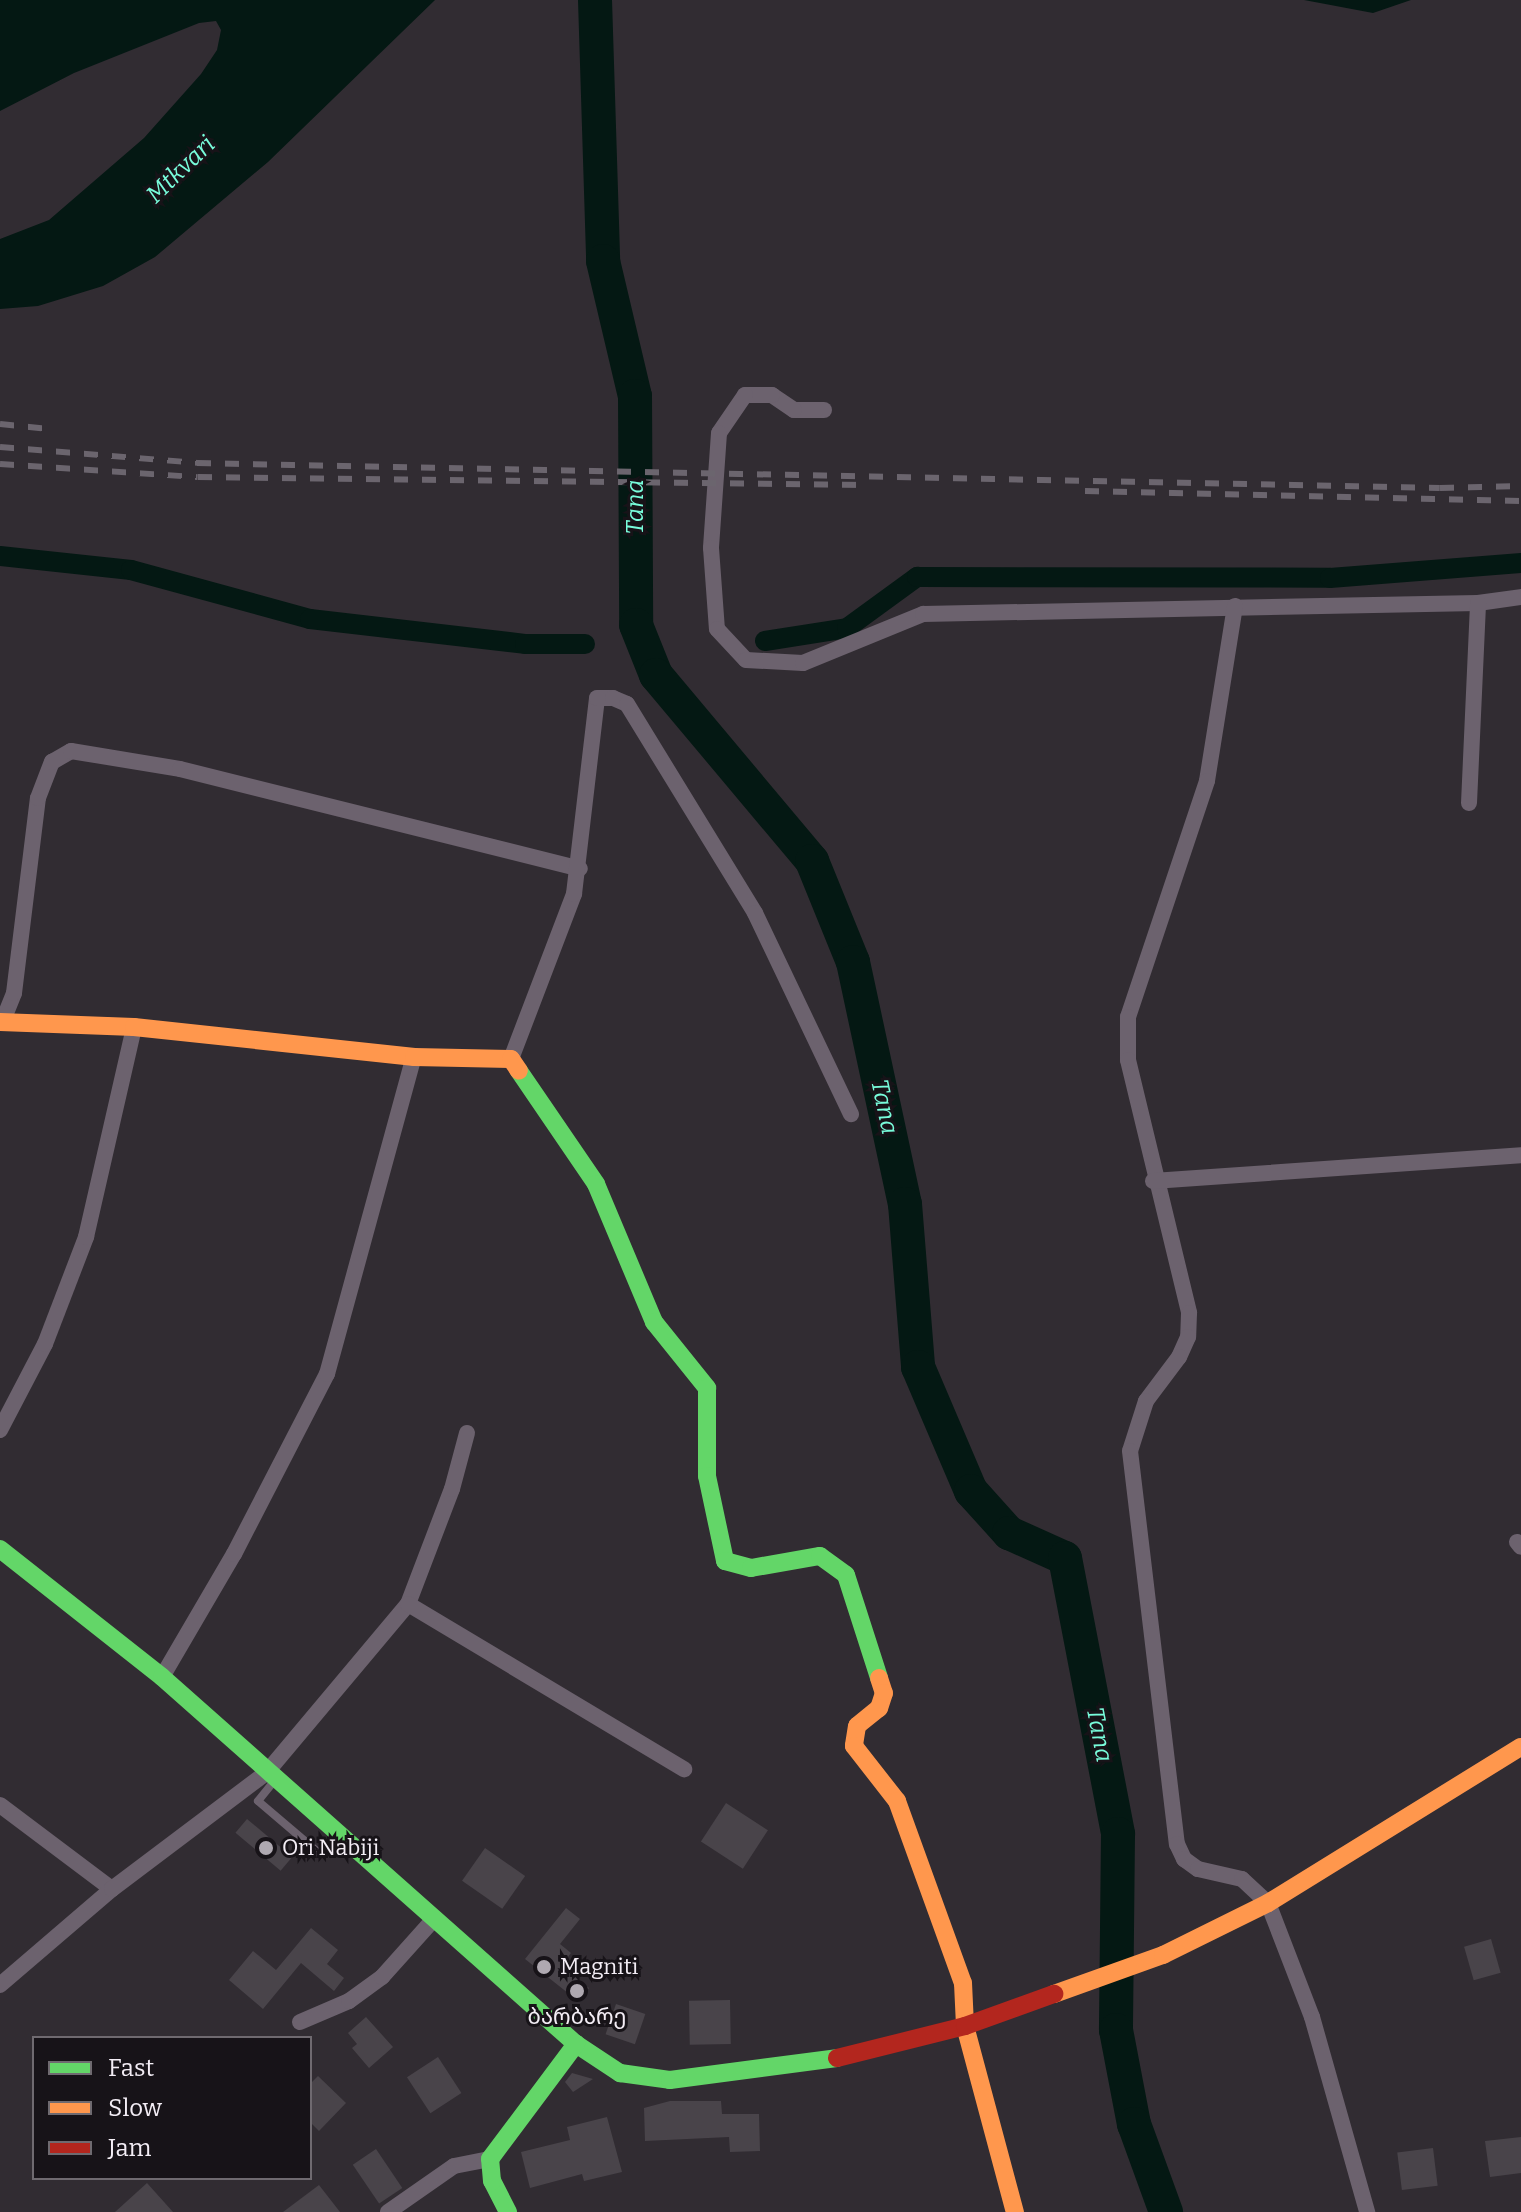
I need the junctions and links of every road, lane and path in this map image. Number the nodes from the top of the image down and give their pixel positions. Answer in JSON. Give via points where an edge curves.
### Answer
{"nodes":[{"id":1,"x":824,"y":410,"type":"dead end"},
{"id":2,"x":1521,"y":597,"type":"edge"},
{"id":3,"x":1478,"y":603,"type":"junction"},
{"id":4,"x":1235,"y":606,"type":"junction"},
{"id":5,"x":1469,"y":803,"type":"dead end"},
{"id":6,"x":580,"y":869,"type":"junction"},
{"id":7,"x":1,"y":1022,"type":"edge"},
{"id":8,"x":134,"y":1027,"type":"junction"},
{"id":9,"x":414,"y":1057,"type":"junction"},
{"id":10,"x":511,"y":1059,"type":"junction"},
{"id":11,"x":851,"y":1114,"type":"dead end"},
{"id":12,"x":1521,"y":1155,"type":"edge"},
{"id":13,"x":1153,"y":1181,"type":"junction"},
{"id":14,"x":0,"y":1430,"type":"edge"},
{"id":15,"x":467,"y":1433,"type":"dead end"},
{"id":16,"x":0,"y":1549,"type":"edge"},
{"id":17,"x":408,"y":1604,"type":"junction"},
{"id":18,"x":162,"y":1677,"type":"junction"},
{"id":19,"x":1521,"y":1747,"type":"edge"},
{"id":20,"x":684,"y":1769,"type":"dead end"},
{"id":21,"x":271,"y":1776,"type":"junction"},
{"id":22,"x":0,"y":1805,"type":"edge"},
{"id":23,"x":337,"y":1833,"type":"junction"},
{"id":24,"x":112,"y":1889,"type":"junction"},
{"id":25,"x":1268,"y":1903,"type":"junction"},
{"id":26,"x":435,"y":1918,"type":"junction"},
{"id":27,"x":0,"y":1985,"type":"edge"},
{"id":28,"x":300,"y":2022,"type":"dead end"},
{"id":29,"x":965,"y":2026,"type":"junction"},
{"id":30,"x":576,"y":2044,"type":"junction"},
{"id":31,"x":490,"y":2159,"type":"junction"},
{"id":32,"x":388,"y":2212,"type":"edge"},
{"id":33,"x":508,"y":2212,"type":"edge"},
{"id":34,"x":1015,"y":2212,"type":"edge"},
{"id":35,"x":1367,"y":2212,"type":"edge"}],
"edges":[{"from":1,"to":4,"type":"street","via":[[794,410],[772,395],[745,395],[719,433],[711,548],[717,629],[746,660],[803,663],[923,614]]},
{"from":2,"to":3,"type":"street"},
{"from":3,"to":4,"type":"street"},
{"from":3,"to":5,"type":"street"},
{"from":4,"to":13,"type":"street","via":[[1207,781],[1128,1017],[1128,1060]]},
{"from":6,"to":7,"type":"street","via":[[180,769],[71,751],[52,762],[38,798],[14,993]]},
{"from":6,"to":10,"type":"street"},
{"from":6,"to":11,"type":"street","via":[[597,698],[613,698],[627,704],[755,913]]},
{"from":7,"to":8,"type":"main road"},
{"from":8,"to":9,"type":"main road"},
{"from":8,"to":14,"type":"street","via":[[86,1237],[45,1344]]},
{"from":9,"to":10,"type":"main road"},
{"from":9,"to":18,"type":"street","via":[[327,1374],[234,1554]]},
{"from":10,"to":29,"type":"main road","via":[[596,1184],[654,1322],[707,1388],[707,1476],[725,1561],[751,1568],[820,1556],[846,1575],[884,1693],[879,1708],[857,1726],[854,1746],[897,1801],[963,1983]]},
{"from":12,"to":13,"type":"street"},
{"from":13,"to":25,"type":"street","via":[[1189,1313],[1188,1337],[1146,1401],[1130,1451],[1177,1844],[1184,1859],[1198,1869],[1242,1879]]},
{"from":15,"to":17,"type":"street","via":[[452,1489]]},
{"from":16,"to":18,"type":"main road"},
{"from":17,"to":20,"type":"street"},
{"from":17,"to":21,"type":"street"},
{"from":18,"to":21,"type":"main road"},
{"from":19,"to":25,"type":"main road"},
{"from":21,"to":23,"type":"main road"},
{"from":21,"to":23,"type":"lane","via":[[258,1801],[319,1853]]},
{"from":21,"to":24,"type":"street"},
{"from":22,"to":24,"type":"street"},
{"from":23,"to":26,"type":"main road"},
{"from":24,"to":27,"type":"street"},
{"from":25,"to":29,"type":"main road","via":[[1163,1955]]},
{"from":25,"to":35,"type":"street","via":[[1312,2017]]},
{"from":26,"to":28,"type":"street","via":[[382,1977],[349,2001]]},
{"from":26,"to":30,"type":"main road"},
{"from":29,"to":30,"type":"main road","via":[[837,2058],[670,2080],[620,2073]]},
{"from":29,"to":34,"type":"main road"},
{"from":30,"to":31,"type":"main road"},
{"from":31,"to":32,"type":"street","via":[[454,2166]]},
{"from":31,"to":33,"type":"main road","via":[[492,2181]]}]}
